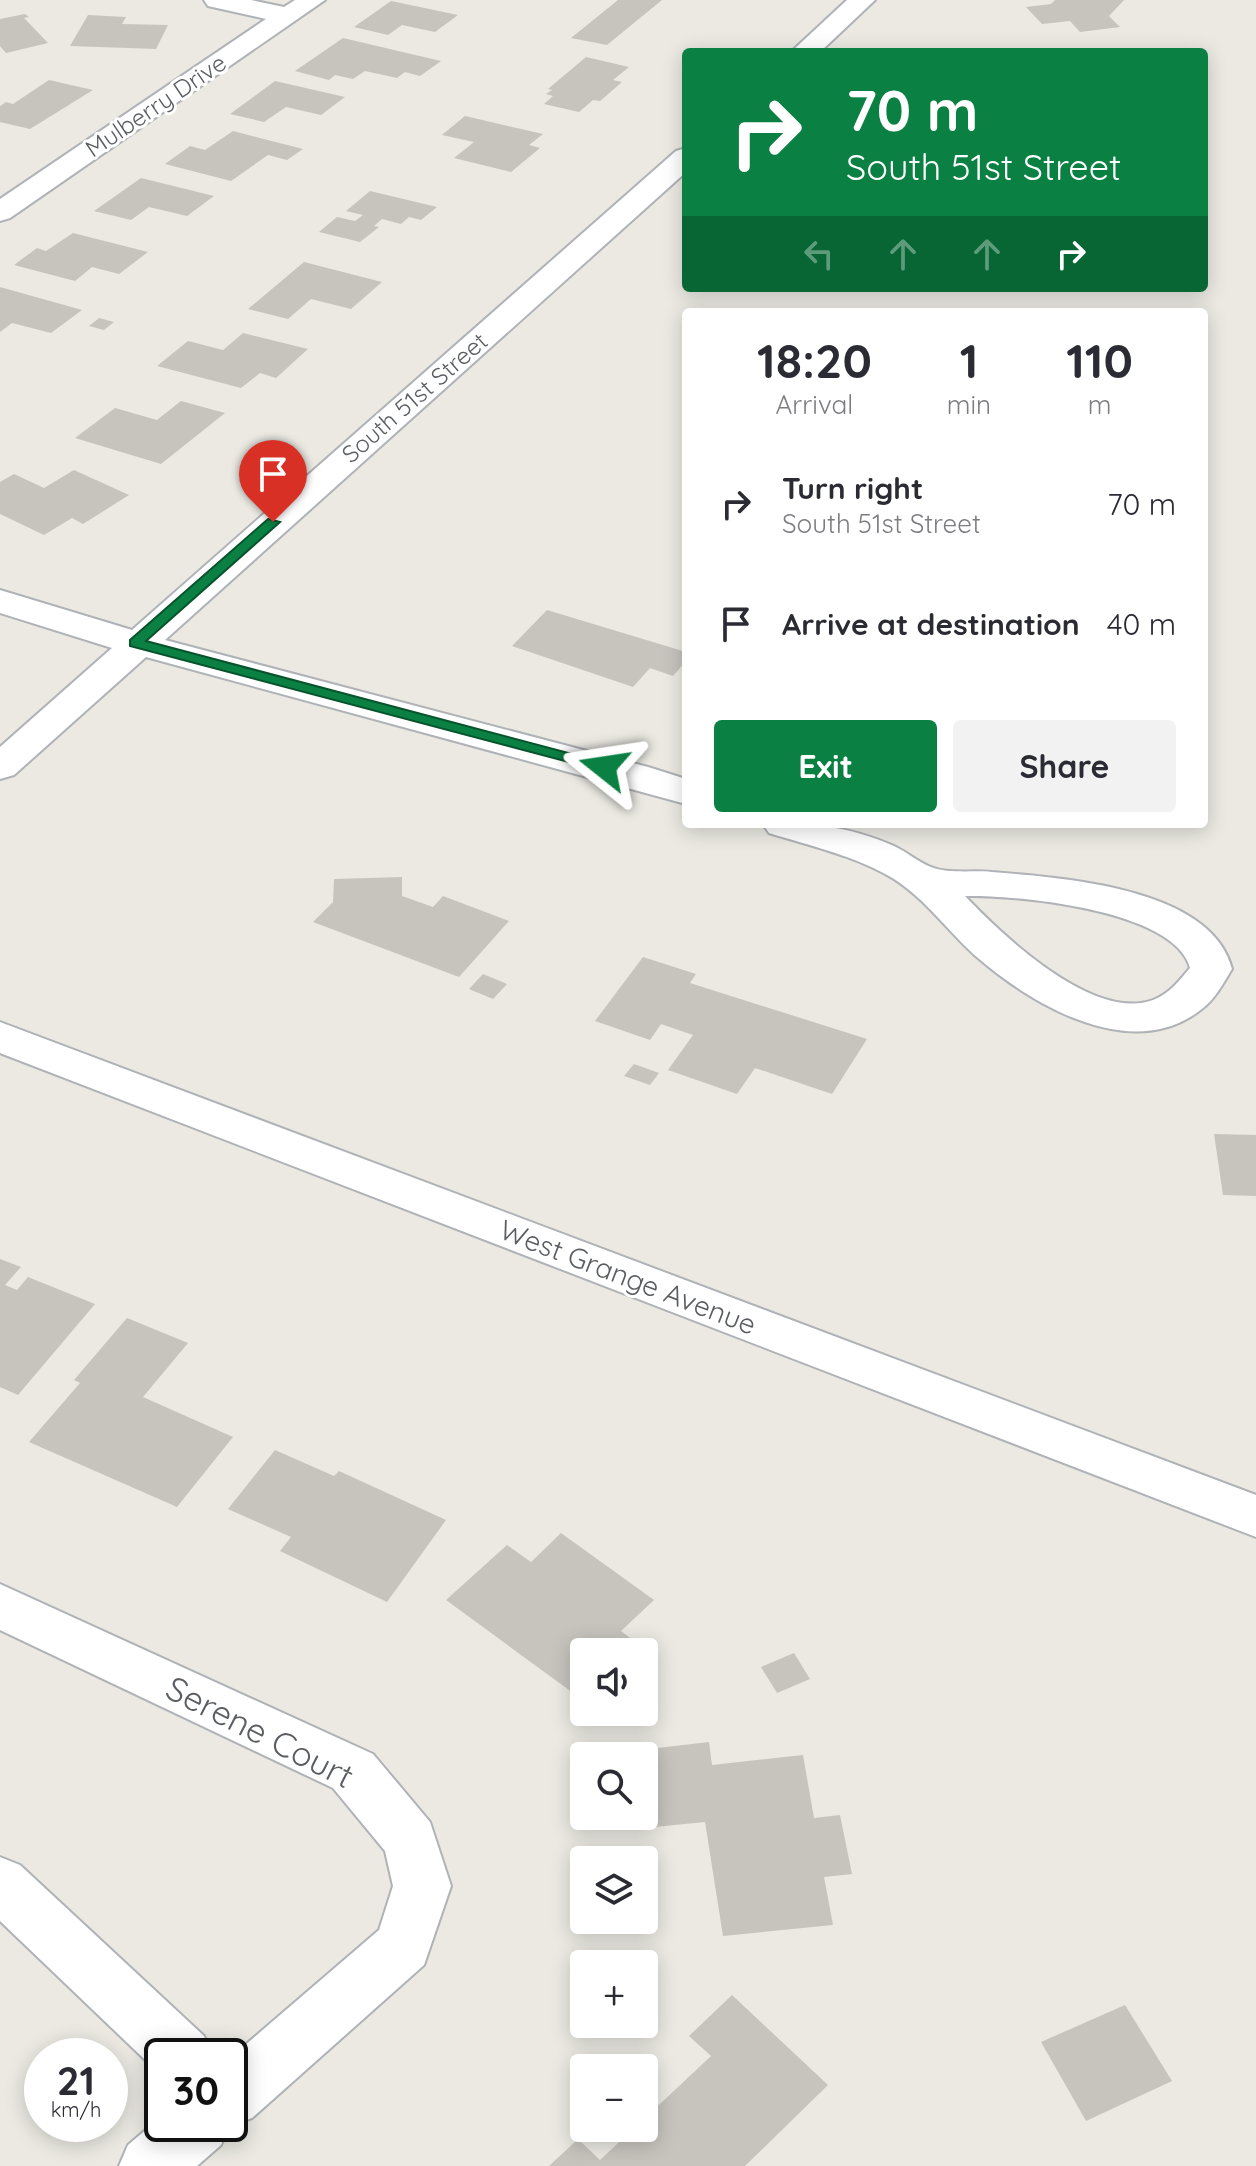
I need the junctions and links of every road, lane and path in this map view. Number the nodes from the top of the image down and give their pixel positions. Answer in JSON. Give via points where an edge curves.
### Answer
{"nodes":[{"id":1,"x":217,"y":0,"type":"edge"},
{"id":2,"x":312,"y":0,"type":"edge"},
{"id":3,"x":862,"y":0,"type":"edge"},
{"id":4,"x":287,"y":16,"type":"junction"},
{"id":5,"x":808,"y":48,"type":"edge"},
{"id":6,"x":682,"y":161,"type":"edge"},
{"id":7,"x":0,"y":212,"type":"edge"},
{"id":8,"x":0,"y":601,"type":"edge"},
{"id":9,"x":135,"y":643,"type":"junction"},
{"id":10,"x":0,"y":767,"type":"edge"},
{"id":11,"x":682,"y":791,"type":"edge"},
{"id":12,"x":795,"y":828,"type":"edge"},
{"id":13,"x":923,"y":880,"type":"junction"},
{"id":14,"x":0,"y":1037,"type":"edge"},
{"id":15,"x":1256,"y":1516,"type":"edge"},
{"id":16,"x":0,"y":1606,"type":"edge"},
{"id":17,"x":0,"y":1883,"type":"edge"},
{"id":18,"x":164,"y":2038,"type":"edge"},
{"id":19,"x":248,"y":2081,"type":"edge"},
{"id":20,"x":178,"y":2142,"type":"edge"},
{"id":21,"x":150,"y":2166,"type":"edge"}],
"edges":[{"from":1,"to":4,"type":"street"},
{"from":2,"to":4,"type":"street","name":"Mulberry Drive"},
{"from":3,"to":5,"type":"street"},
{"from":4,"to":7,"type":"street","name":"Mulberry Drive"},
{"from":6,"to":9,"type":"street","name":"South 51st Street"},
{"from":8,"to":9,"type":"street"},
{"from":9,"to":10,"type":"street","name":"South 51st Street"},
{"from":9,"to":11,"type":"street"},
{"from":12,"to":13,"type":"street","via":[[879,855]]},
{"from":13,"to":13,"type":"street","via":[[1127,906],[1185,930],[1204,947],[1211,969],[1183,1003],[1160,1014],[1125,1019],[1083,1007],[993,949]]},
{"from":14,"to":15,"type":"street","name":"West Grange Avenue"},
{"from":16,"to":19,"type":"street","name":"Serene Court","via":[[353,1771],[410,1840],[422,1886],[403,1946]]},
{"from":17,"to":18,"type":"street"},
{"from":20,"to":21,"type":"street"}]}
